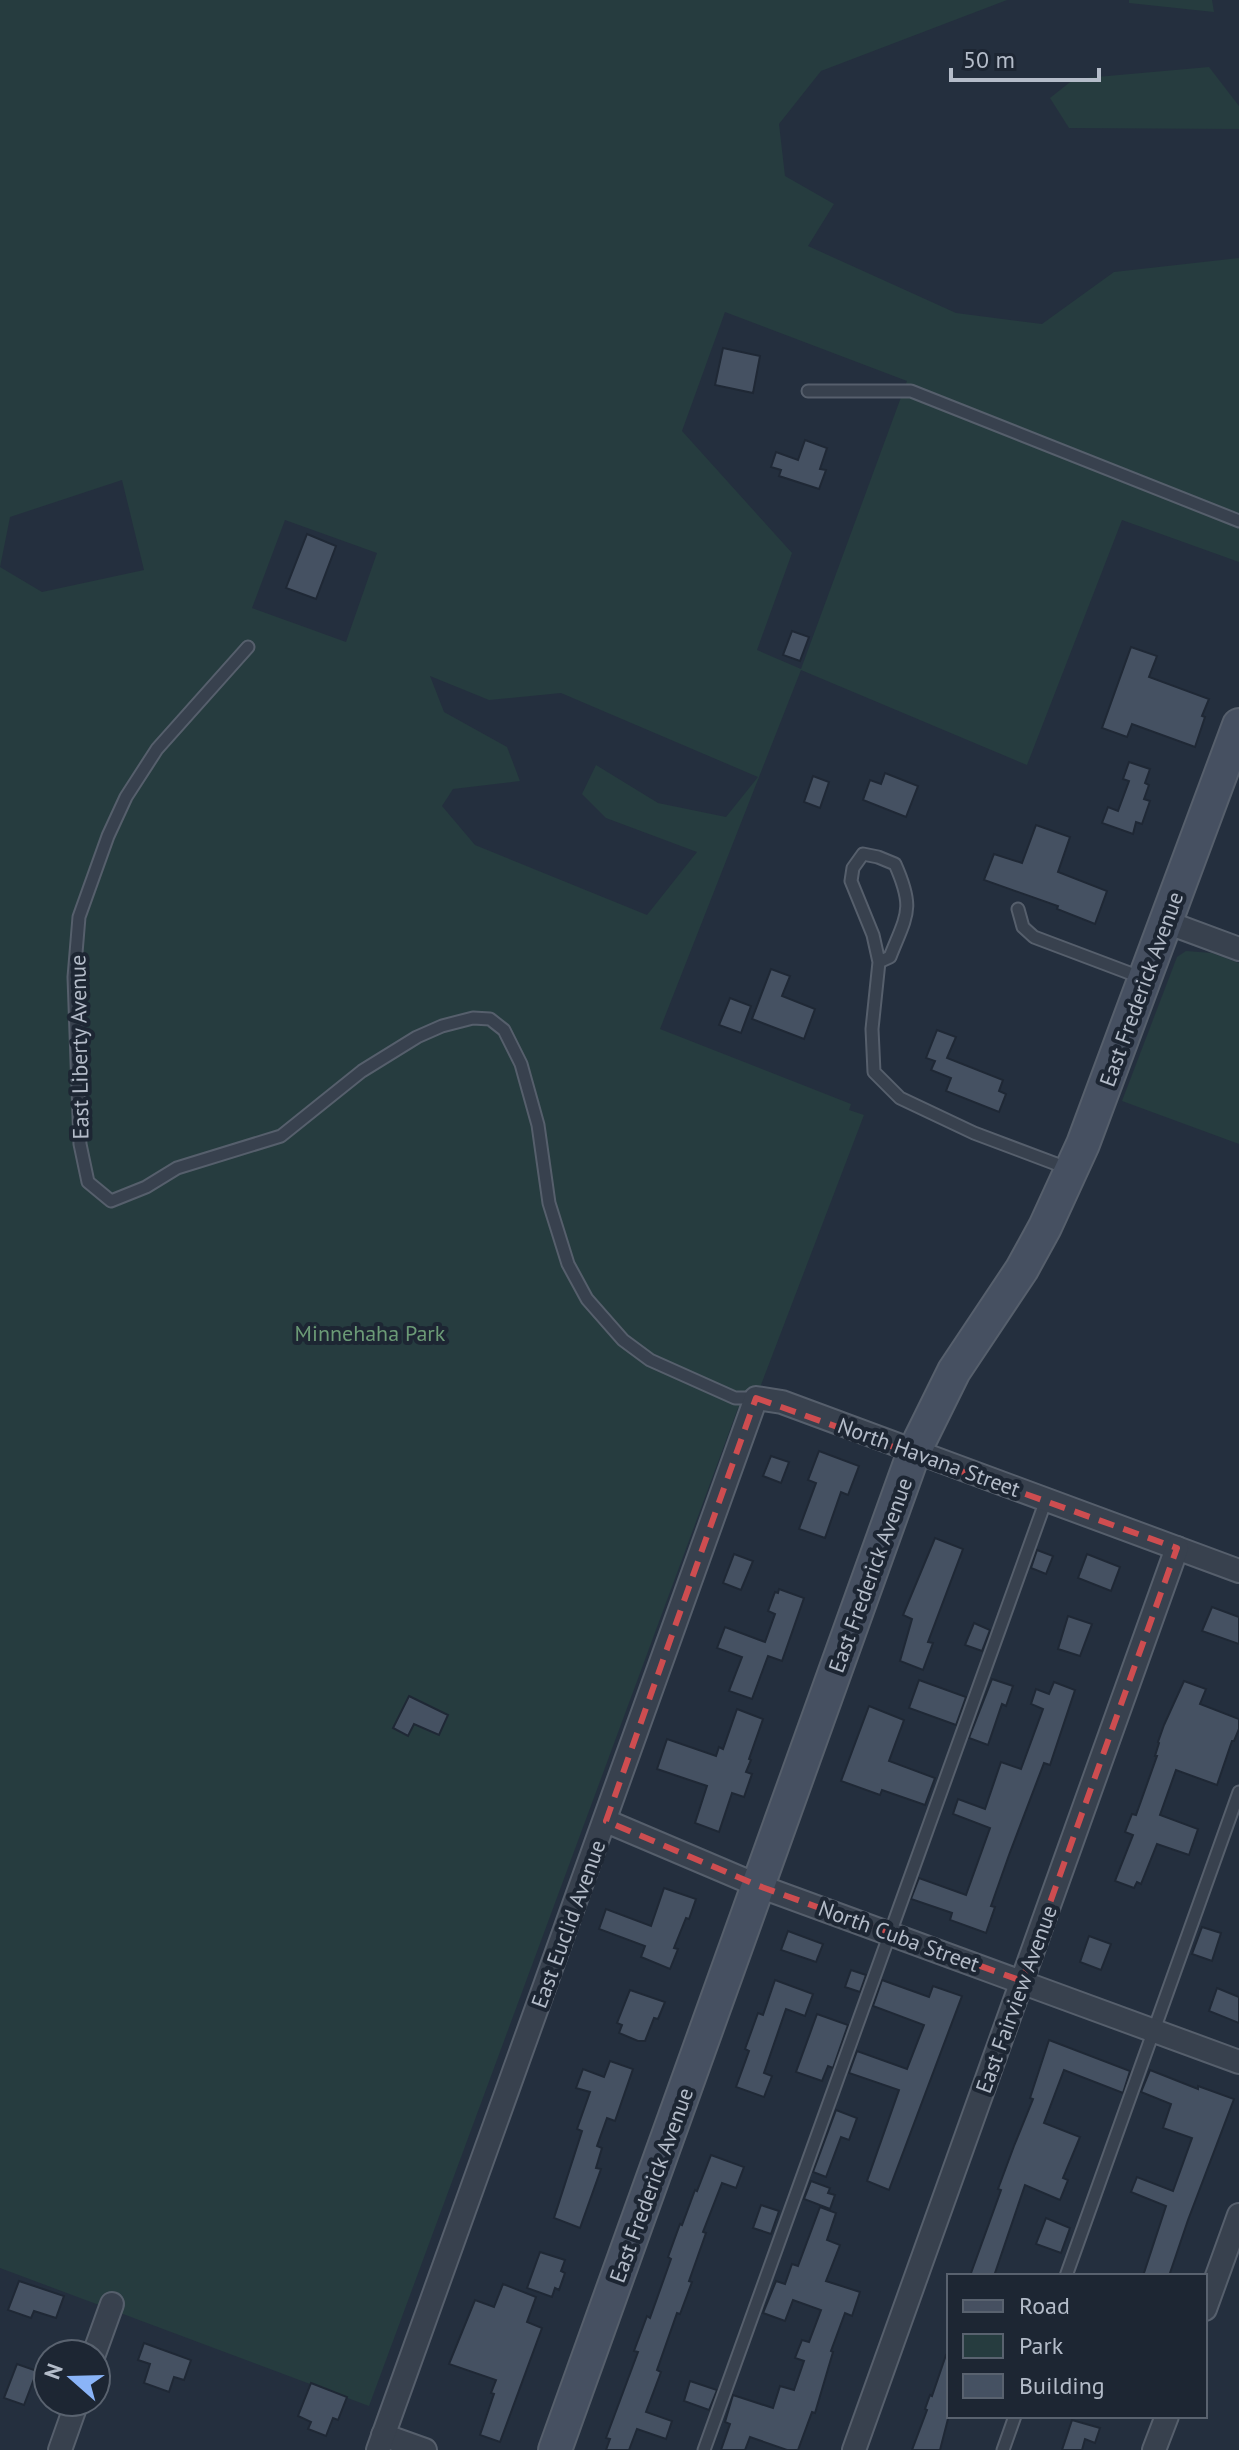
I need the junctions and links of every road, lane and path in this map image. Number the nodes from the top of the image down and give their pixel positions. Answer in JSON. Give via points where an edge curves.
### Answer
{"nodes":[{"id":1,"x":808,"y":391,"type":"dead end"},
{"id":2,"x":1239,"y":521,"type":"edge"},
{"id":3,"x":248,"y":647,"type":"dead end"},
{"id":4,"x":1239,"y":725,"type":"edge"},
{"id":5,"x":1018,"y":909,"type":"dead end"},
{"id":6,"x":1166,"y":922,"type":"junction"},
{"id":7,"x":1239,"y":949,"type":"edge"},
{"id":8,"x":879,"y":962,"type":"junction"},
{"id":9,"x":1145,"y":978,"type":"junction"},
{"id":10,"x":1072,"y":1170,"type":"junction"},
{"id":11,"x":111,"y":1201,"type":"joint"},
{"id":12,"x":756,"y":1398,"type":"junction"},
{"id":13,"x":914,"y":1452,"type":"junction"},
{"id":14,"x":1046,"y":1500,"type":"junction"},
{"id":15,"x":1177,"y":1548,"type":"junction"},
{"id":16,"x":1239,"y":1571,"type":"edge"},
{"id":17,"x":1239,"y":1792,"type":"edge"},
{"id":18,"x":606,"y":1821,"type":"junction"},
{"id":19,"x":759,"y":1886,"type":"junction"},
{"id":20,"x":892,"y":1933,"type":"junction"},
{"id":21,"x":1022,"y":1981,"type":"junction"},
{"id":22,"x":1154,"y":2031,"type":"junction"},
{"id":23,"x":1239,"y":2062,"type":"edge"},
{"id":24,"x":1239,"y":2215,"type":"edge"},
{"id":25,"x":1067,"y":2274,"type":"edge"},
{"id":26,"x":1207,"y":2303,"type":"edge"},
{"id":27,"x":112,"y":2304,"type":"dead end"},
{"id":28,"x":100,"y":2338,"type":"edge"},
{"id":29,"x":71,"y":2418,"type":"edge"},
{"id":30,"x":1014,"y":2418,"type":"edge"},
{"id":31,"x":1166,"y":2418,"type":"edge"},
{"id":32,"x":381,"y":2442,"type":"edge"},
{"id":33,"x":60,"y":2450,"type":"edge"},
{"id":34,"x":425,"y":2450,"type":"edge"},
{"id":35,"x":555,"y":2450,"type":"edge"},
{"id":36,"x":704,"y":2450,"type":"edge"},
{"id":37,"x":854,"y":2450,"type":"edge"},
{"id":38,"x":1003,"y":2450,"type":"edge"},
{"id":39,"x":1154,"y":2450,"type":"edge"}],
"edges":[{"from":1,"to":2,"type":"lane","via":[[911,391]]},
{"from":3,"to":11,"type":"lane","name":"East Liberty Avenue","via":[[157,749],[126,797],[79,917],[74,977],[80,1144],[88,1182]]},
{"from":4,"to":6,"type":"main road","name":"East Frederick Avenue"},
{"from":5,"to":9,"type":"lane","via":[[1023,927],[1034,937]]},
{"from":6,"to":7,"type":"street"},
{"from":6,"to":9,"type":"main road","name":"East Frederick Avenue"},
{"from":8,"to":8,"type":"lane","via":[[851,881],[863,854],[895,864],[908,892],[907,913],[890,957]]},
{"from":8,"to":10,"type":"lane","via":[[874,1072],[900,1098]]},
{"from":9,"to":10,"type":"main road","name":"East Frederick Avenue"},
{"from":10,"to":13,"type":"main road","name":"East Frederick Avenue","via":[[1029,1255],[954,1371]]},
{"from":11,"to":12,"type":"lane","name":"North Havana Street","via":[[177,1168],[281,1136],[362,1071],[417,1037],[473,1018],[490,1019],[513,1046],[531,1094],[549,1203],[568,1264],[587,1299],[623,1340],[650,1360],[735,1398]]},
{"from":12,"to":13,"type":"street","name":"North Havana Street","via":[[782,1402]]},
{"from":12,"to":18,"type":"street","name":"East Euclid Avenue"},
{"from":13,"to":14,"type":"street","name":"North Havana Street"},
{"from":13,"to":19,"type":"main road","name":"East Frederick Avenue"},
{"from":14,"to":15,"type":"street","name":"North Havana Street"},
{"from":14,"to":20,"type":"lane"},
{"from":15,"to":16,"type":"street","name":"North Havana Street"},
{"from":15,"to":21,"type":"street","name":"East Fairview Avenue"},
{"from":17,"to":22,"type":"lane"},
{"from":18,"to":19,"type":"street","name":"North Cuba Street"},
{"from":18,"to":32,"type":"street","name":"East Euclid Avenue"},
{"from":19,"to":20,"type":"street","name":"North Cuba Street"},
{"from":19,"to":35,"type":"main road","name":"East Frederick Avenue"},
{"from":20,"to":21,"type":"street","name":"North Cuba Street"},
{"from":20,"to":36,"type":"lane"},
{"from":21,"to":22,"type":"street","name":"North Cuba Street"},
{"from":21,"to":37,"type":"street","name":"East Fairview Avenue"},
{"from":22,"to":23,"type":"street","name":"North Cuba Street"},
{"from":22,"to":25,"type":"lane"},
{"from":24,"to":26,"type":"street"},
{"from":27,"to":28,"type":"street"},
{"from":29,"to":33,"type":"street"},
{"from":30,"to":38,"type":"lane"},
{"from":31,"to":39,"type":"street"},
{"from":32,"to":34,"type":"street"}]}
